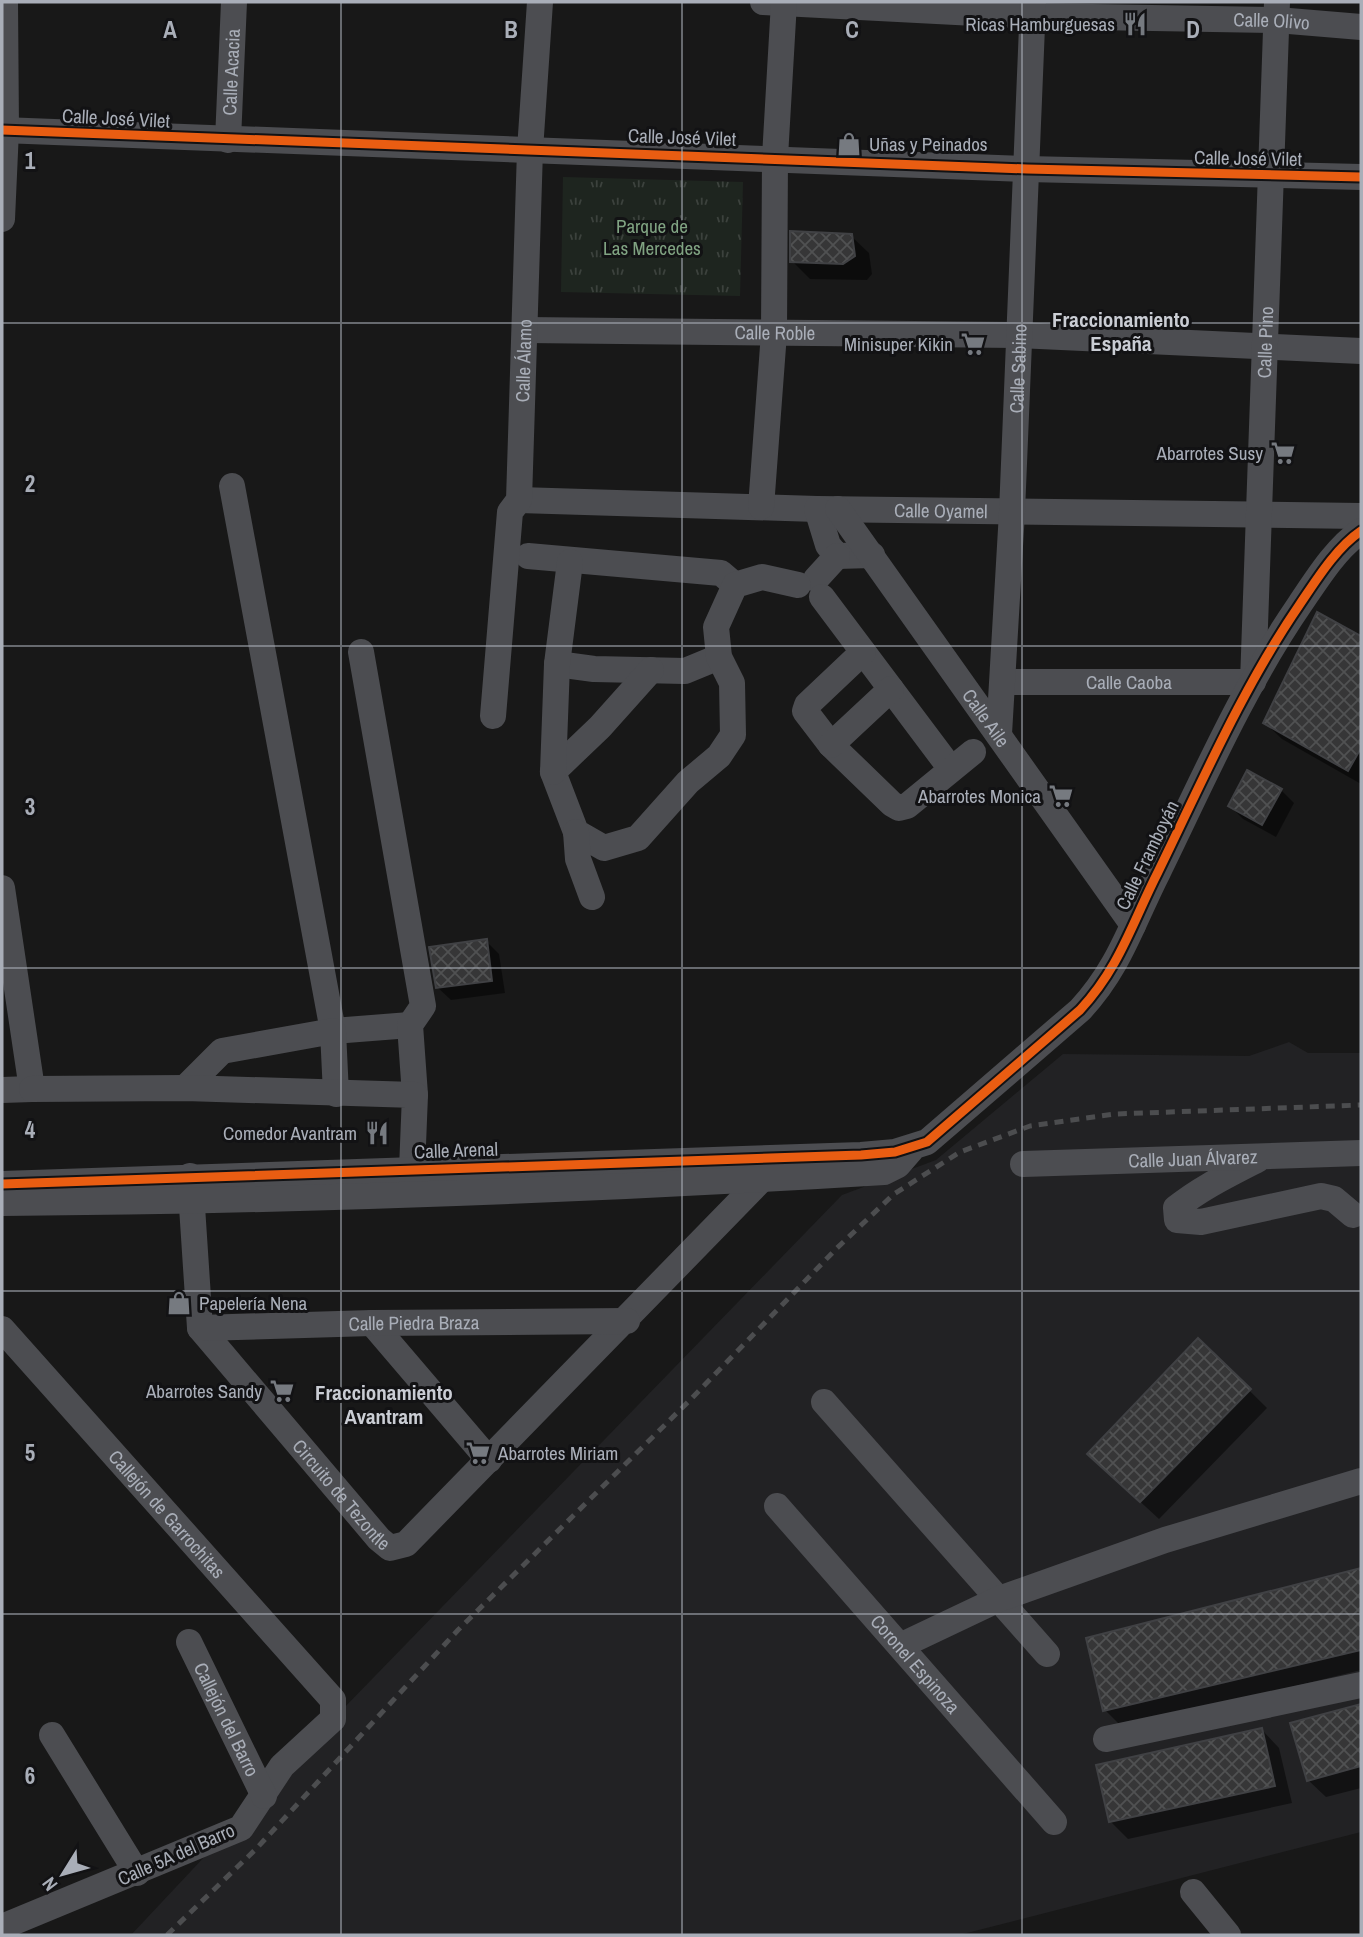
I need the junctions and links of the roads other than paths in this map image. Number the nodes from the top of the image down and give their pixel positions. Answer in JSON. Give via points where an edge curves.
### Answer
{"nodes":[{"id":1,"x":5,"y":2,"type":"edge"},
{"id":2,"x":234,"y":2,"type":"edge"},
{"id":3,"x":540,"y":2,"type":"edge"},
{"id":4,"x":777,"y":2,"type":"edge"},
{"id":5,"x":1033,"y":9,"type":"edge"},
{"id":6,"x":1277,"y":11,"type":"edge"},
{"id":7,"x":1361,"y":27,"type":"edge"},
{"id":8,"x":4,"y":130,"type":"edge"},
{"id":9,"x":228,"y":140,"type":"junction"},
{"id":10,"x":530,"y":150,"type":"junction"},
{"id":11,"x":775,"y":157,"type":"junction"},
{"id":12,"x":1027,"y":169,"type":"junction"},
{"id":13,"x":1272,"y":176,"type":"junction"},
{"id":14,"x":1361,"y":177,"type":"edge"},
{"id":15,"x":2,"y":219,"type":"edge"},
{"id":16,"x":525,"y":330,"type":"junction"},
{"id":17,"x":774,"y":333,"type":"junction"},
{"id":18,"x":1018,"y":335,"type":"junction"},
{"id":19,"x":1265,"y":344,"type":"junction"},
{"id":20,"x":1361,"y":351,"type":"edge"},
{"id":21,"x":232,"y":486,"type":"dead end"},
{"id":22,"x":519,"y":500,"type":"junction"},
{"id":23,"x":761,"y":507,"type":"junction"},
{"id":24,"x":828,"y":509,"type":"junction"},
{"id":25,"x":1012,"y":512,"type":"junction"},
{"id":26,"x":1260,"y":513,"type":"junction"},
{"id":27,"x":1361,"y":516,"type":"edge"},
{"id":28,"x":1361,"y":531,"type":"edge"},
{"id":29,"x":872,"y":555,"type":"junction"},
{"id":30,"x":528,"y":556,"type":"dead end"},
{"id":31,"x":837,"y":556,"type":"junction"},
{"id":32,"x":570,"y":562,"type":"junction"},
{"id":33,"x":735,"y":585,"type":"junction"},
{"id":34,"x":812,"y":587,"type":"junction"},
{"id":35,"x":361,"y":652,"type":"dead end"},
{"id":36,"x":863,"y":652,"type":"junction"},
{"id":37,"x":719,"y":657,"type":"junction"},
{"id":38,"x":557,"y":664,"type":"junction"},
{"id":39,"x":651,"y":670,"type":"junction"},
{"id":40,"x":1003,"y":682,"type":"junction"},
{"id":41,"x":1254,"y":682,"type":"junction"},
{"id":42,"x":891,"y":689,"type":"junction"},
{"id":43,"x":493,"y":716,"type":"dead end"},
{"id":44,"x":999,"y":734,"type":"junction"},
{"id":45,"x":831,"y":745,"type":"junction"},
{"id":46,"x":973,"y":752,"type":"dead end"},
{"id":47,"x":951,"y":769,"type":"junction"},
{"id":48,"x":553,"y":772,"type":"junction"},
{"id":49,"x":576,"y":832,"type":"junction"},
{"id":50,"x":2,"y":888,"type":"edge"},
{"id":51,"x":592,"y":897,"type":"dead end"},
{"id":52,"x":1133,"y":925,"type":"junction"},
{"id":53,"x":410,"y":1025,"type":"junction"},
{"id":54,"x":333,"y":1031,"type":"junction"},
{"id":55,"x":32,"y":1088,"type":"junction"},
{"id":56,"x":185,"y":1088,"type":"junction"},
{"id":57,"x":2,"y":1090,"type":"edge"},
{"id":58,"x":336,"y":1094,"type":"junction"},
{"id":59,"x":415,"y":1094,"type":"junction"},
{"id":60,"x":912,"y":1149,"type":"junction"},
{"id":61,"x":1361,"y":1153,"type":"edge"},
{"id":62,"x":1262,"y":1157,"type":"junction"},
{"id":63,"x":1023,"y":1164,"type":"dead end"},
{"id":64,"x":412,"y":1169,"type":"junction"},
{"id":65,"x":762,"y":1180,"type":"junction"},
{"id":66,"x":2,"y":1184,"type":"edge"},
{"id":67,"x":192,"y":1189,"type":"junction"},
{"id":68,"x":2,"y":1203,"type":"edge"},
{"id":69,"x":1353,"y":1215,"type":"dead end"},
{"id":70,"x":627,"y":1321,"type":"junction"},
{"id":71,"x":372,"y":1323,"type":"junction"},
{"id":72,"x":200,"y":1328,"type":"junction"},
{"id":73,"x":2,"y":1329,"type":"edge"},
{"id":74,"x":824,"y":1402,"type":"dead end"},
{"id":75,"x":489,"y":1460,"type":"junction"},
{"id":76,"x":1361,"y":1481,"type":"edge"},
{"id":77,"x":778,"y":1506,"type":"dead end"},
{"id":78,"x":999,"y":1600,"type":"junction"},
{"id":79,"x":190,"y":1642,"type":"dead end"},
{"id":80,"x":900,"y":1646,"type":"junction"},
{"id":81,"x":1047,"y":1654,"type":"dead end"},
{"id":82,"x":1361,"y":1685,"type":"edge"},
{"id":83,"x":333,"y":1700,"type":"joint"},
{"id":84,"x":52,"y":1735,"type":"dead end"},
{"id":85,"x":1106,"y":1739,"type":"dead end"},
{"id":86,"x":264,"y":1796,"type":"junction"},
{"id":87,"x":1054,"y":1822,"type":"dead end"},
{"id":88,"x":137,"y":1873,"type":"junction"},
{"id":89,"x":1193,"y":1892,"type":"dead end"},
{"id":90,"x":2,"y":1927,"type":"edge"},
{"id":91,"x":1228,"y":1935,"type":"edge"}],
"edges":[{"from":1,"to":8,"type":"street"},
{"from":2,"to":9,"type":"street","name":"Calle Acacia"},
{"from":3,"to":10,"type":"street","name":"Calle Álamo"},
{"from":4,"to":5,"type":"street","name":"Calle Olivo"},
{"from":4,"to":11,"type":"street"},
{"from":5,"to":6,"type":"street","name":"Calle Olivo"},
{"from":5,"to":12,"type":"street","name":"Calle Sabino"},
{"from":6,"to":7,"type":"street","name":"Calle Olivo"},
{"from":6,"to":13,"type":"street","name":"Calle Pino"},
{"from":8,"to":9,"type":"street","name":"Calle José Vilet"},
{"from":8,"to":15,"type":"street"},
{"from":9,"to":10,"type":"street","name":"Calle José Vilet"},
{"from":10,"to":11,"type":"street","name":"Calle José Vilet"},
{"from":10,"to":16,"type":"street","name":"Calle Álamo"},
{"from":11,"to":12,"type":"street","name":"Calle José Vilet"},
{"from":11,"to":17,"type":"street"},
{"from":12,"to":13,"type":"street","name":"Calle José Vilet"},
{"from":12,"to":18,"type":"street","name":"Calle Sabino"},
{"from":13,"to":14,"type":"street","name":"Calle José Vilet"},
{"from":13,"to":19,"type":"street","name":"Calle Pino"},
{"from":16,"to":17,"type":"street","name":"Calle Roble"},
{"from":16,"to":22,"type":"street","name":"Calle Álamo"},
{"from":17,"to":18,"type":"street","name":"Calle Roble"},
{"from":17,"to":23,"type":"street"},
{"from":18,"to":19,"type":"street","name":"Calle Roble"},
{"from":18,"to":25,"type":"street","name":"Calle Sabino"},
{"from":19,"to":20,"type":"street","name":"Calle Roble"},
{"from":19,"to":26,"type":"street","name":"Calle Pino"},
{"from":21,"to":54,"type":"street"},
{"from":22,"to":23,"type":"street","name":"Calle Oyamel"},
{"from":22,"to":43,"type":"street","name":"Calle Álamo","via":[[510,512]]},
{"from":23,"to":24,"type":"street","name":"Calle Oyamel"},
{"from":24,"to":25,"type":"street","name":"Calle Oyamel"},
{"from":24,"to":29,"type":"street","name":"Calle Aile"},
{"from":24,"to":31,"type":"street","via":[[828,545]]},
{"from":25,"to":26,"type":"street","name":"Calle Oyamel"},
{"from":25,"to":40,"type":"street","name":"Calle Sabino"},
{"from":26,"to":27,"type":"street","name":"Calle Oyamel"},
{"from":26,"to":41,"type":"street","name":"Calle Pino"},
{"from":28,"to":41,"type":"street","name":"Calle Framboyán","via":[[1307,593]]},
{"from":29,"to":31,"type":"street"},
{"from":29,"to":44,"type":"street","name":"Calle Aile"},
{"from":30,"to":32,"type":"street"},
{"from":31,"to":34,"type":"street"},
{"from":32,"to":33,"type":"street","via":[[721,573]]},
{"from":32,"to":38,"type":"street"},
{"from":33,"to":34,"type":"street","via":[[762,577]]},
{"from":33,"to":37,"type":"street","via":[[716,628]]},
{"from":34,"to":36,"type":"street"},
{"from":35,"to":53,"type":"street","via":[[423,1006]]},
{"from":36,"to":42,"type":"street"},
{"from":36,"to":45,"type":"street","via":[[807,705],[805,711]]},
{"from":37,"to":39,"type":"street","via":[[685,671]]},
{"from":37,"to":49,"type":"street","via":[[732,683],[733,735],[719,756],[688,782],[638,838],[604,848]]},
{"from":38,"to":39,"type":"street"},
{"from":38,"to":48,"type":"street"},
{"from":39,"to":48,"type":"street"},
{"from":40,"to":41,"type":"street","name":"Calle Caoba"},
{"from":40,"to":44,"type":"street","name":"Calle Sabino"},
{"from":41,"to":52,"type":"street","name":"Calle Framboyán"},
{"from":42,"to":45,"type":"street"},
{"from":42,"to":47,"type":"street"},
{"from":44,"to":52,"type":"street","name":"Calle Aile"},
{"from":45,"to":47,"type":"street","via":[[899,808]]},
{"from":46,"to":47,"type":"street"},
{"from":48,"to":49,"type":"street"},
{"from":49,"to":51,"type":"street","via":[[578,859]]},
{"from":50,"to":55,"type":"street"},
{"from":52,"to":60,"type":"street","name":"Calle Framboyán","via":[[1116,965],[1080,1010],[942,1130]]},
{"from":53,"to":54,"type":"street"},
{"from":53,"to":59,"type":"street"},
{"from":54,"to":56,"type":"street","via":[[222,1051]]},
{"from":54,"to":58,"type":"street"},
{"from":55,"to":56,"type":"street"},
{"from":55,"to":57,"type":"street"},
{"from":56,"to":58,"type":"street"},
{"from":58,"to":59,"type":"street"},
{"from":59,"to":64,"type":"street"},
{"from":60,"to":64,"type":"street","name":"Calle Arenal"},
{"from":60,"to":65,"type":"street","name":"Calle Arenal","via":[[898,1166],[884,1172]]},
{"from":61,"to":62,"type":"street","name":"Calle Juan Álvarez"},
{"from":62,"to":63,"type":"street","name":"Calle Juan Álvarez"},
{"from":62,"to":69,"type":"street","via":[[1176,1208],[1178,1220],[1200,1222],[1321,1196],[1334,1199]]},
{"from":64,"to":67,"type":"street","name":"Calle Arenal"},
{"from":65,"to":67,"type":"street","name":"Calle Arenal"},
{"from":65,"to":70,"type":"street","name":"Circuito de Tezontle"},
{"from":66,"to":67,"type":"street","name":"Calle Arenal"},
{"from":67,"to":68,"type":"street","name":"Calle Arenal"},
{"from":67,"to":72,"type":"street"},
{"from":70,"to":71,"type":"street","name":"Calle Piedra Braza"},
{"from":70,"to":75,"type":"street","name":"Circuito de Tezontle"},
{"from":71,"to":72,"type":"street","name":"Calle Piedra Braza"},
{"from":71,"to":75,"type":"street"},
{"from":72,"to":75,"type":"street","name":"Circuito de Tezontle","via":[[390,1548],[406,1544]]},
{"from":73,"to":83,"type":"street","name":"Callejón de Garrochitas"},
{"from":74,"to":78,"type":"street"},
{"from":76,"to":78,"type":"street","via":[[1165,1540]]},
{"from":77,"to":80,"type":"street","name":"Coronel Espinoza"},
{"from":78,"to":80,"type":"street"},
{"from":78,"to":81,"type":"street"},
{"from":79,"to":86,"type":"street","name":"Callejón del Barro"},
{"from":80,"to":87,"type":"street","name":"Coronel Espinoza"},
{"from":82,"to":85,"type":"street"},
{"from":83,"to":86,"type":"street","name":"Calle 5A del Barro","via":[[332,1719],[282,1766]]},
{"from":84,"to":88,"type":"street"},
{"from":86,"to":88,"type":"street","name":"Calle 5A del Barro","via":[[241,1828]]},
{"from":88,"to":90,"type":"street","name":"Calle 5A del Barro"},
{"from":89,"to":91,"type":"street"}]}
